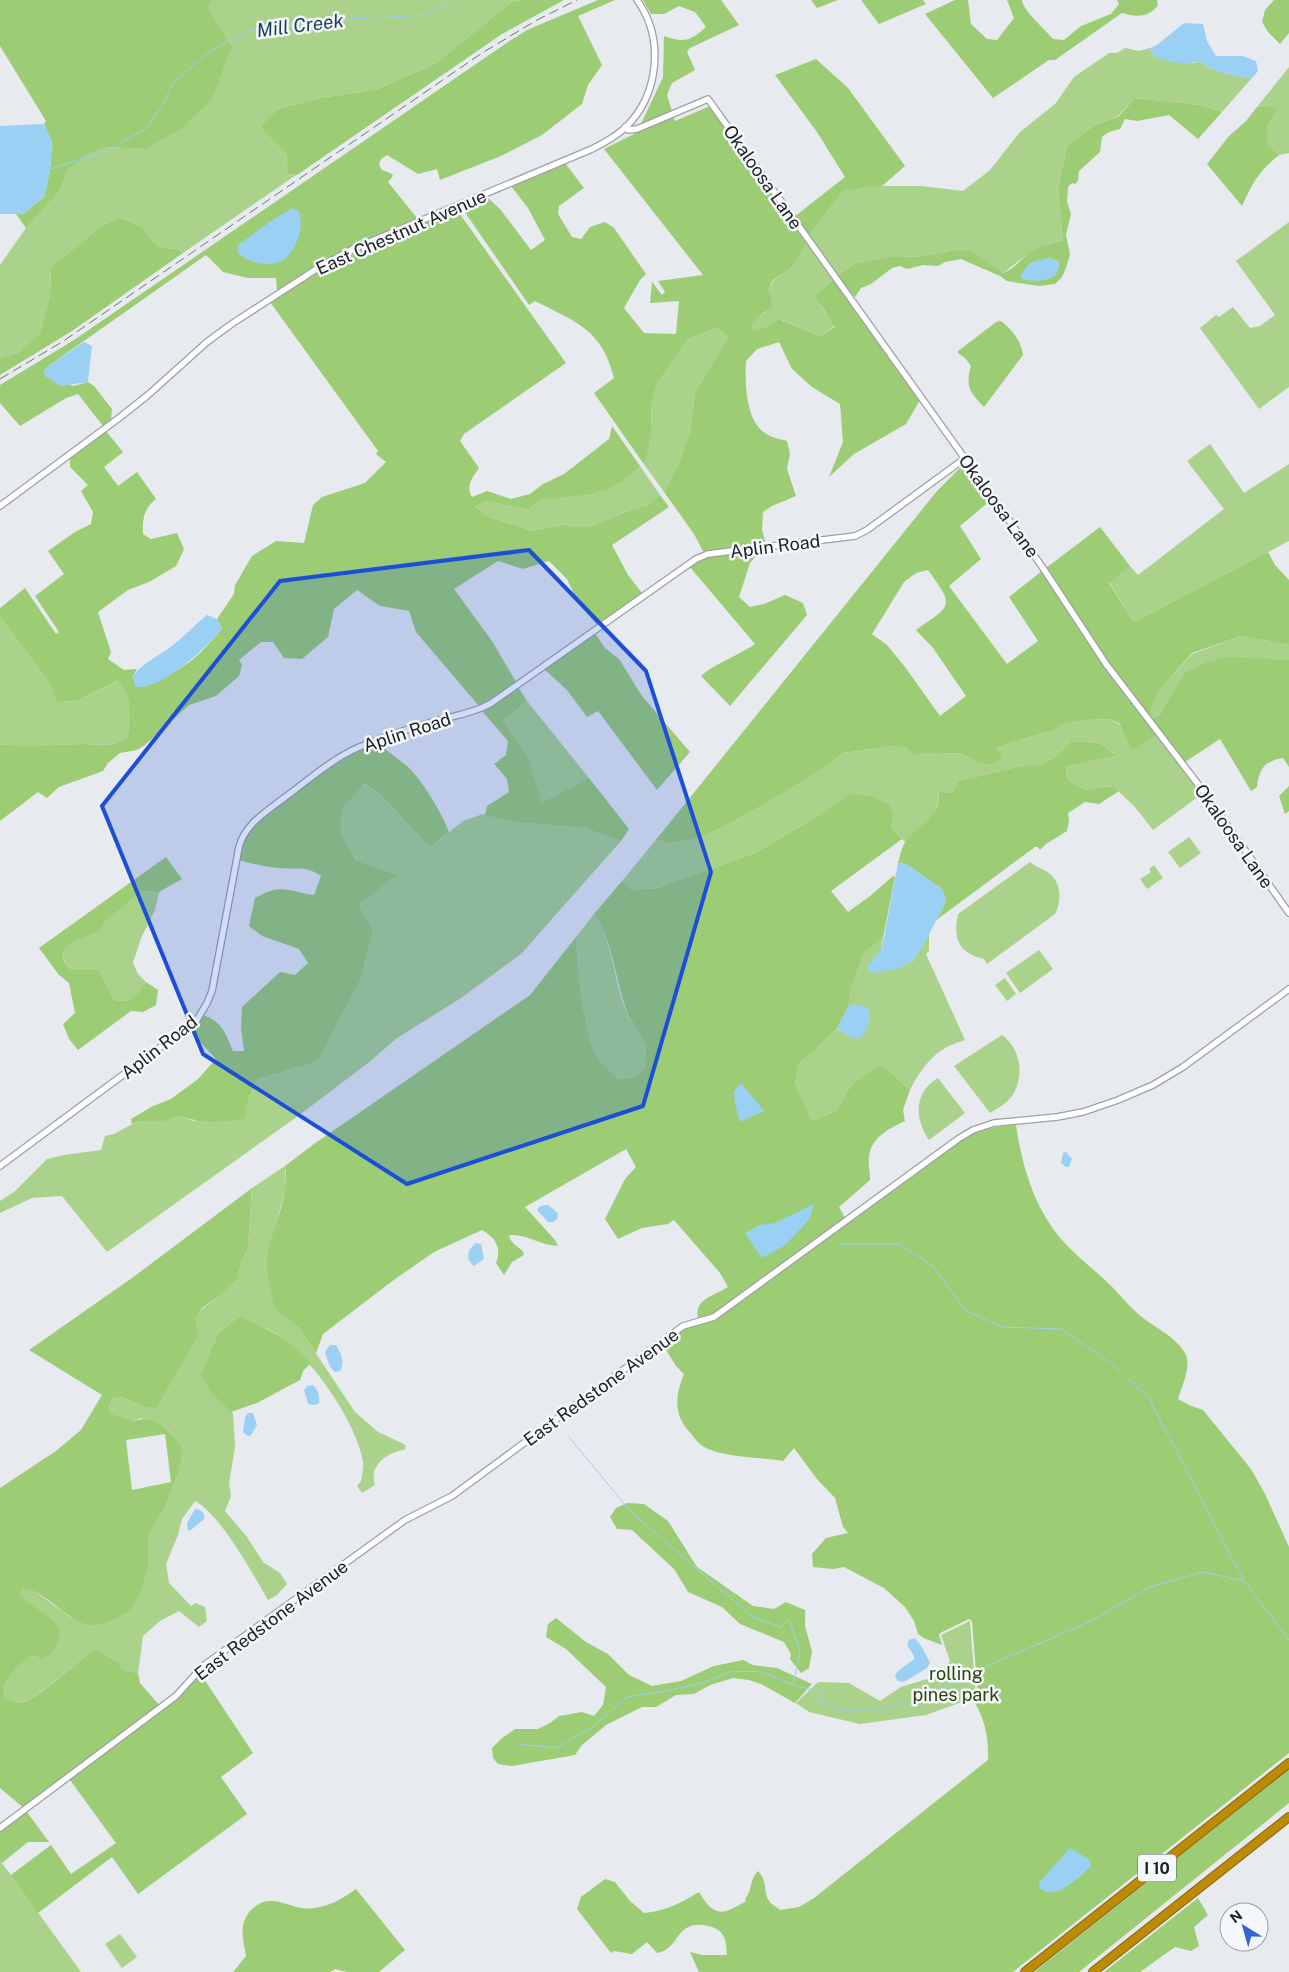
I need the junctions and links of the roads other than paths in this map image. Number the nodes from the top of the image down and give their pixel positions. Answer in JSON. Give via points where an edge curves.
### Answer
{"nodes":[{"id":1,"x":637,"y":0,"type":"edge"},
{"id":2,"x":708,"y":99,"type":"joint"},
{"id":3,"x":625,"y":127,"type":"junction"},
{"id":4,"x":964,"y":459,"type":"junction"},
{"id":5,"x":0,"y":506,"type":"edge"},
{"id":6,"x":1289,"y":913,"type":"edge"},
{"id":7,"x":1289,"y":989,"type":"edge"},
{"id":8,"x":0,"y":1166,"type":"edge"},
{"id":9,"x":1289,"y":1763,"type":"edge"},
{"id":10,"x":1289,"y":1817,"type":"edge"},
{"id":11,"x":0,"y":1828,"type":"edge"},
{"id":12,"x":1025,"y":1972,"type":"edge"},
{"id":13,"x":1094,"y":1972,"type":"edge"}],
"edges":[{"from":1,"to":3,"type":"street","via":[[653,36],[654,68],[646,98]]},
{"from":2,"to":3,"type":"street","name":"East Chestnut Avenue","via":[[637,128],[628,130]]},
{"from":2,"to":4,"type":"street","name":"Okaloosa Lane"},
{"from":3,"to":5,"type":"street","name":"East Chestnut Avenue","via":[[592,149],[353,249],[318,268],[220,332],[119,418]]},
{"from":4,"to":6,"type":"street","name":"Okaloosa Lane","via":[[1043,568],[1106,664],[1199,785]]},
{"from":4,"to":8,"type":"street","name":"Aplin Road","via":[[856,536],[708,554],[696,559],[490,704],[367,744],[306,782],[253,822],[243,835],[212,991],[197,1020]]},
{"from":7,"to":11,"type":"street","name":"East Redstone Avenue","via":[[1183,1067],[1153,1085],[1083,1112],[994,1123],[958,1139],[714,1317],[683,1326],[452,1496],[405,1520],[373,1543],[203,1666],[176,1696]]},
{"from":9,"to":12,"type":"highway","number":"I 10"},
{"from":10,"to":13,"type":"highway","number":"I 10"}]}
